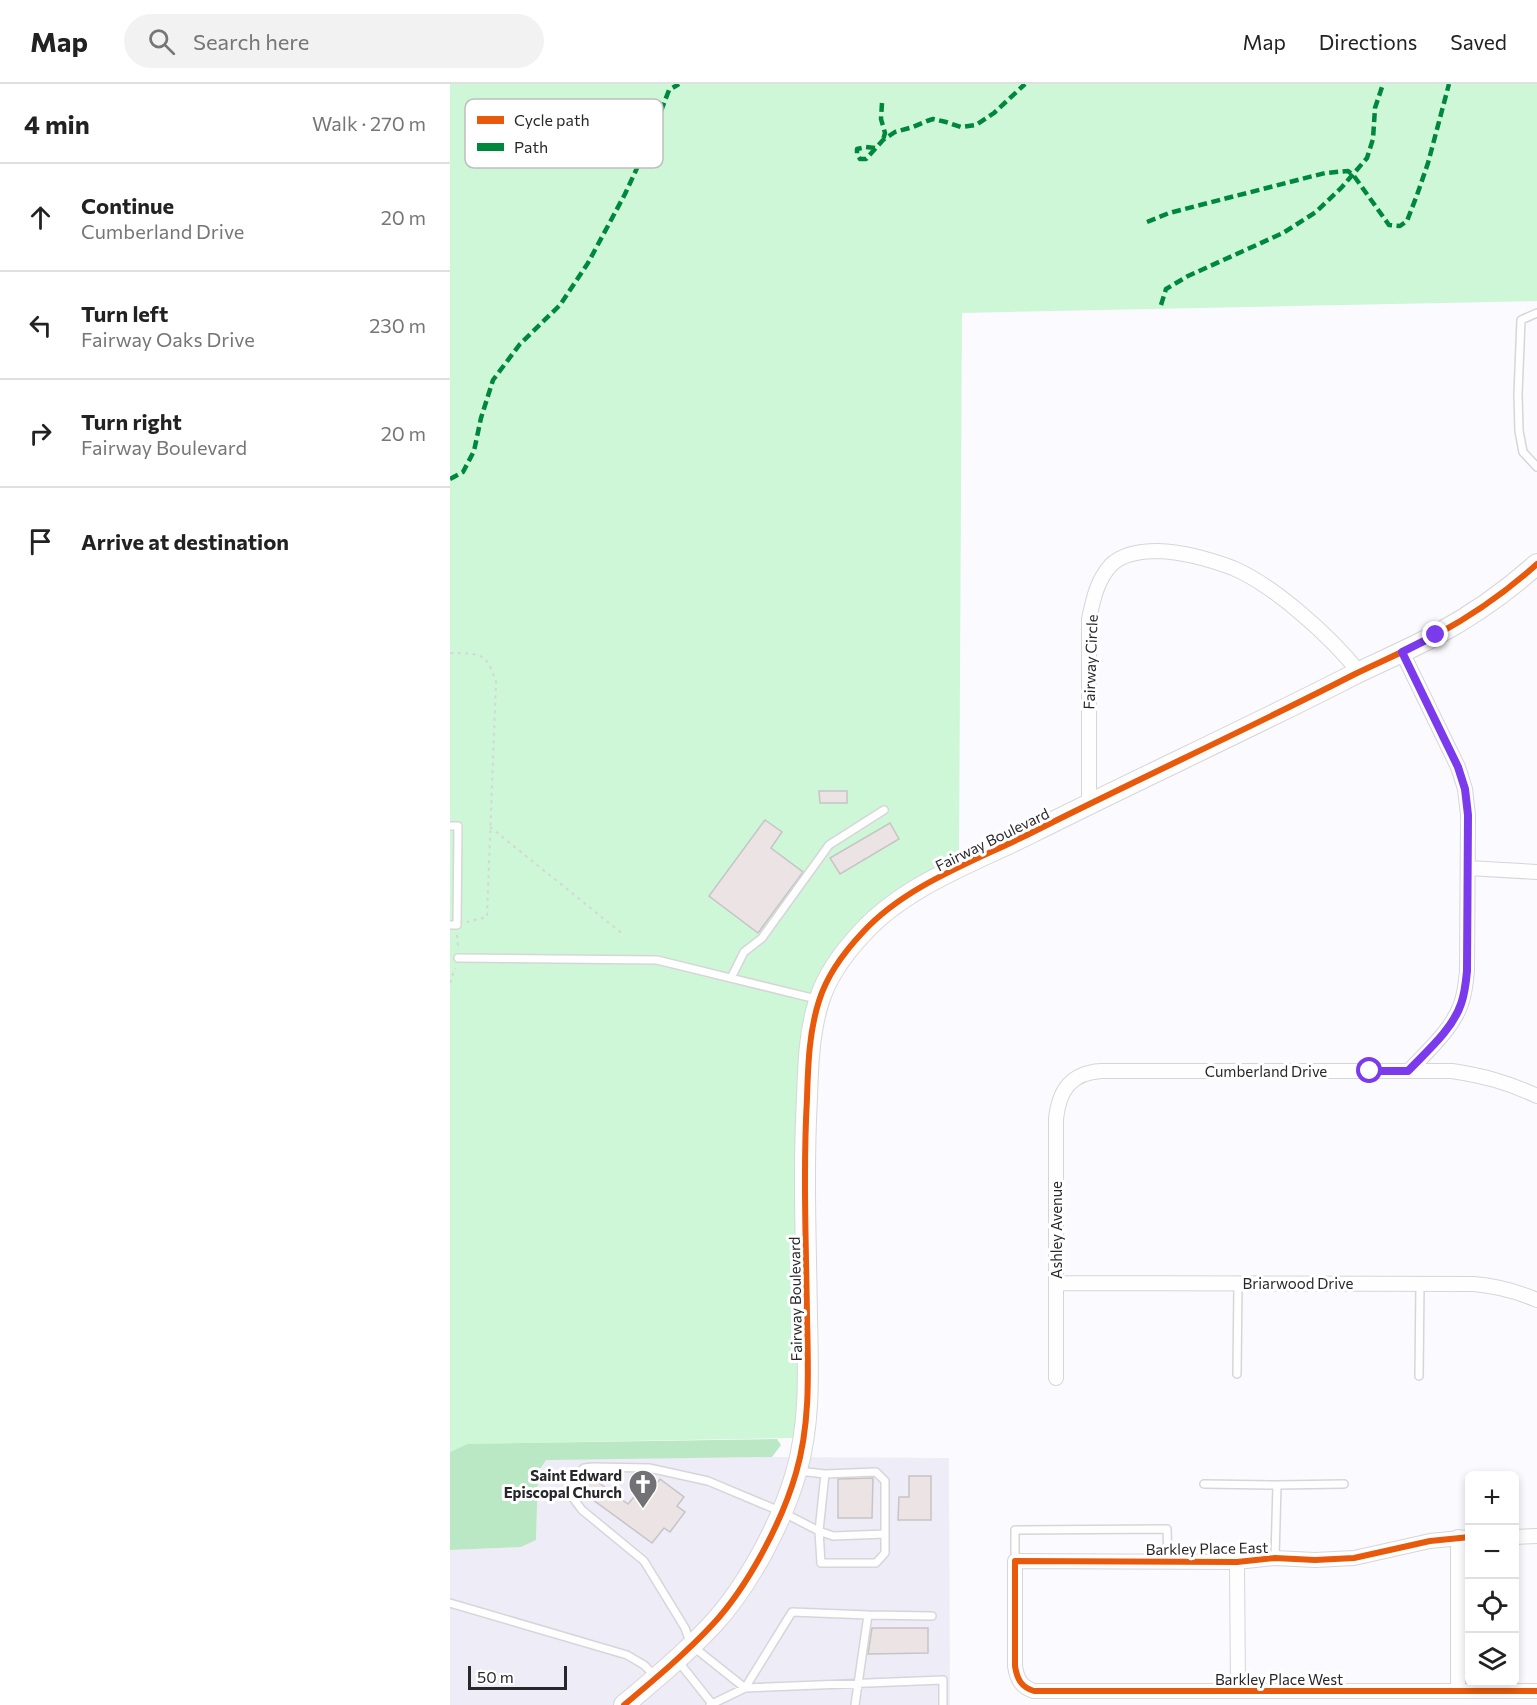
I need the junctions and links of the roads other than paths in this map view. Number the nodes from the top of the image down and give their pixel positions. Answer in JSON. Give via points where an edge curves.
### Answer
{"nodes":[{"id":1,"x":1537,"y":313,"type":"edge"},
{"id":2,"x":1537,"y":467,"type":"edge"},
{"id":3,"x":1537,"y":564,"type":"edge"},
{"id":4,"x":1402,"y":652,"type":"junction"},
{"id":5,"x":1359,"y":672,"type":"junction"},
{"id":6,"x":1089,"y":804,"type":"junction"},
{"id":7,"x":884,"y":810,"type":"dead end"},
{"id":8,"x":450,"y":826,"type":"edge"},
{"id":9,"x":1468,"y":868,"type":"junction"},
{"id":10,"x":1537,"y":872,"type":"edge"},
{"id":11,"x":454,"y":925,"type":"edge"},
{"id":12,"x":458,"y":958,"type":"road end"},
{"id":13,"x":731,"y":978,"type":"junction"},
{"id":14,"x":819,"y":1000,"type":"junction"},
{"id":15,"x":1408,"y":1071,"type":"junction"},
{"id":16,"x":1067,"y":1085,"type":"joint"},
{"id":17,"x":1537,"y":1096,"type":"edge"},
{"id":18,"x":1056,"y":1283,"type":"junction"},
{"id":19,"x":1420,"y":1283,"type":"junction"},
{"id":20,"x":1238,"y":1284,"type":"junction"},
{"id":21,"x":1537,"y":1300,"type":"edge"},
{"id":22,"x":1237,"y":1374,"type":"dead end"},
{"id":23,"x":1419,"y":1376,"type":"dead end"},
{"id":24,"x":1056,"y":1378,"type":"dead end"},
{"id":25,"x":796,"y":1471,"type":"junction"},
{"id":26,"x":825,"y":1474,"type":"junction"},
{"id":27,"x":1204,"y":1484,"type":"dead end"},
{"id":28,"x":1344,"y":1484,"type":"dead end"},
{"id":29,"x":1277,"y":1485,"type":"junction"},
{"id":30,"x":782,"y":1512,"type":"junction"},
{"id":31,"x":819,"y":1531,"type":"junction"},
{"id":32,"x":885,"y":1534,"type":"junction"},
{"id":33,"x":1537,"y":1536,"type":"edge"},
{"id":34,"x":1464,"y":1537,"type":"edge"},
{"id":35,"x":1519,"y":1537,"type":"edge"},
{"id":36,"x":1275,"y":1558,"type":"junction"},
{"id":37,"x":1015,"y":1561,"type":"junction"},
{"id":38,"x":1168,"y":1561,"type":"junction"},
{"id":39,"x":1237,"y":1562,"type":"junction"},
{"id":40,"x":450,"y":1603,"type":"edge"},
{"id":41,"x":868,"y":1615,"type":"junction"},
{"id":42,"x":932,"y":1616,"type":"dead end"},
{"id":43,"x":692,"y":1645,"type":"junction"},
{"id":44,"x":676,"y":1659,"type":"junction"},
{"id":45,"x":657,"y":1677,"type":"junction"},
{"id":46,"x":858,"y":1683,"type":"junction"},
{"id":47,"x":745,"y":1688,"type":"junction"},
{"id":48,"x":1238,"y":1691,"type":"junction"},
{"id":49,"x":1458,"y":1691,"type":"junction"},
{"id":50,"x":1537,"y":1691,"type":"edge"},
{"id":51,"x":1279,"y":1698,"type":"edge"},
{"id":52,"x":712,"y":1704,"type":"edge"},
{"id":53,"x":624,"y":1705,"type":"edge"},
{"id":54,"x":855,"y":1705,"type":"edge"},
{"id":55,"x":943,"y":1705,"type":"edge"}],
"edges":[{"from":1,"to":2,"type":"lane","via":[[1521,320],[1518,394],[1523,452]]},
{"from":3,"to":4,"type":"street","name":"Fairway Boulevard","via":[[1479,610]]},
{"from":4,"to":5,"type":"street","name":"Fairway Boulevard"},
{"from":4,"to":9,"type":"street","via":[[1465,789]]},
{"from":5,"to":6,"type":"street","name":"Fairway Boulevard"},
{"from":5,"to":6,"type":"street","name":"Fairway Circle","via":[[1300,613],[1234,569],[1171,552],[1123,556],[1102,577],[1089,619]]},
{"from":6,"to":14,"type":"street","name":"Fairway Boulevard","via":[[941,877],[884,911],[846,952]]},
{"from":7,"to":13,"type":"lane","via":[[829,845],[762,938],[744,952]]},
{"from":8,"to":11,"type":"lane","via":[[458,826]]},
{"from":9,"to":10,"type":"street"},
{"from":9,"to":15,"type":"street","via":[[1467,971],[1460,1006],[1441,1036]]},
{"from":12,"to":13,"type":"lane","via":[[657,960]]},
{"from":13,"to":14,"type":"lane"},
{"from":14,"to":25,"type":"street","name":"Fairway Boulevard","via":[[812,1028],[806,1113],[808,1381]]},
{"from":15,"to":16,"type":"street","name":"Cumberland Drive","via":[[1091,1071]]},
{"from":15,"to":17,"type":"street","name":"Cumberland Drive","via":[[1452,1071],[1485,1077]]},
{"from":16,"to":18,"type":"street","name":"Ashley Avenue","via":[[1056,1119]]},
{"from":18,"to":20,"type":"street","name":"Briarwood Drive"},
{"from":18,"to":24,"type":"street","name":"Ashley Avenue"},
{"from":19,"to":20,"type":"street","name":"Briarwood Drive"},
{"from":19,"to":21,"type":"street","name":"Briarwood Drive","via":[[1497,1286]]},
{"from":19,"to":23,"type":"lane"},
{"from":20,"to":22,"type":"lane"},
{"from":25,"to":26,"type":"lane"},
{"from":25,"to":30,"type":"street","name":"Fairway Boulevard"},
{"from":26,"to":31,"type":"lane"},
{"from":26,"to":32,"type":"lane","via":[[876,1472],[885,1481]]},
{"from":27,"to":29,"type":"lane"},
{"from":28,"to":29,"type":"lane"},
{"from":29,"to":36,"type":"lane","name":"Barkley Place East"},
{"from":30,"to":31,"type":"lane"},
{"from":30,"to":43,"type":"street","name":"Fairway Boulevard","via":[[746,1578],[715,1622]]},
{"from":30,"to":43,"type":"lane","via":[[708,1481],[649,1468],[593,1467],[584,1468],[576,1476],[573,1498],[644,1562],[686,1628]]},
{"from":31,"to":32,"type":"lane","via":[[833,1536]]},
{"from":31,"to":32,"type":"lane","via":[[821,1563],[876,1563],[885,1553]]},
{"from":33,"to":35,"type":"street"},
{"from":34,"to":36,"type":"street","name":"Barkley Place East","via":[[1354,1558]]},
{"from":34,"to":49,"type":"street"},
{"from":36,"to":39,"type":"street","name":"Barkley Place East"},
{"from":37,"to":38,"type":"street","name":"Barkley Place East"},
{"from":37,"to":38,"type":"lane","via":[[1016,1530],[1167,1529]]},
{"from":37,"to":48,"type":"street","name":"Barkley Place West","via":[[1015,1666],[1022,1685],[1028,1689]]},
{"from":38,"to":39,"type":"street","name":"Barkley Place East"},
{"from":39,"to":48,"type":"street"},
{"from":40,"to":45,"type":"lane","via":[[627,1655]]},
{"from":41,"to":42,"type":"lane"},
{"from":41,"to":46,"type":"lane"},
{"from":41,"to":47,"type":"lane","via":[[792,1612]]},
{"from":43,"to":44,"type":"street","name":"Fairway Boulevard"},
{"from":43,"to":47,"type":"lane"},
{"from":44,"to":45,"type":"street","name":"Fairway Boulevard"},
{"from":44,"to":52,"type":"lane"},
{"from":45,"to":53,"type":"street","name":"Fairway Boulevard"},
{"from":46,"to":47,"type":"lane"},
{"from":46,"to":54,"type":"lane"},
{"from":46,"to":55,"type":"lane","via":[[943,1680]]},
{"from":47,"to":52,"type":"lane"},
{"from":48,"to":51,"type":"street","name":"Barkley Place West"},
{"from":49,"to":50,"type":"street","name":"Barkley Place West"},
{"from":49,"to":51,"type":"street","name":"Barkley Place West"}]}
